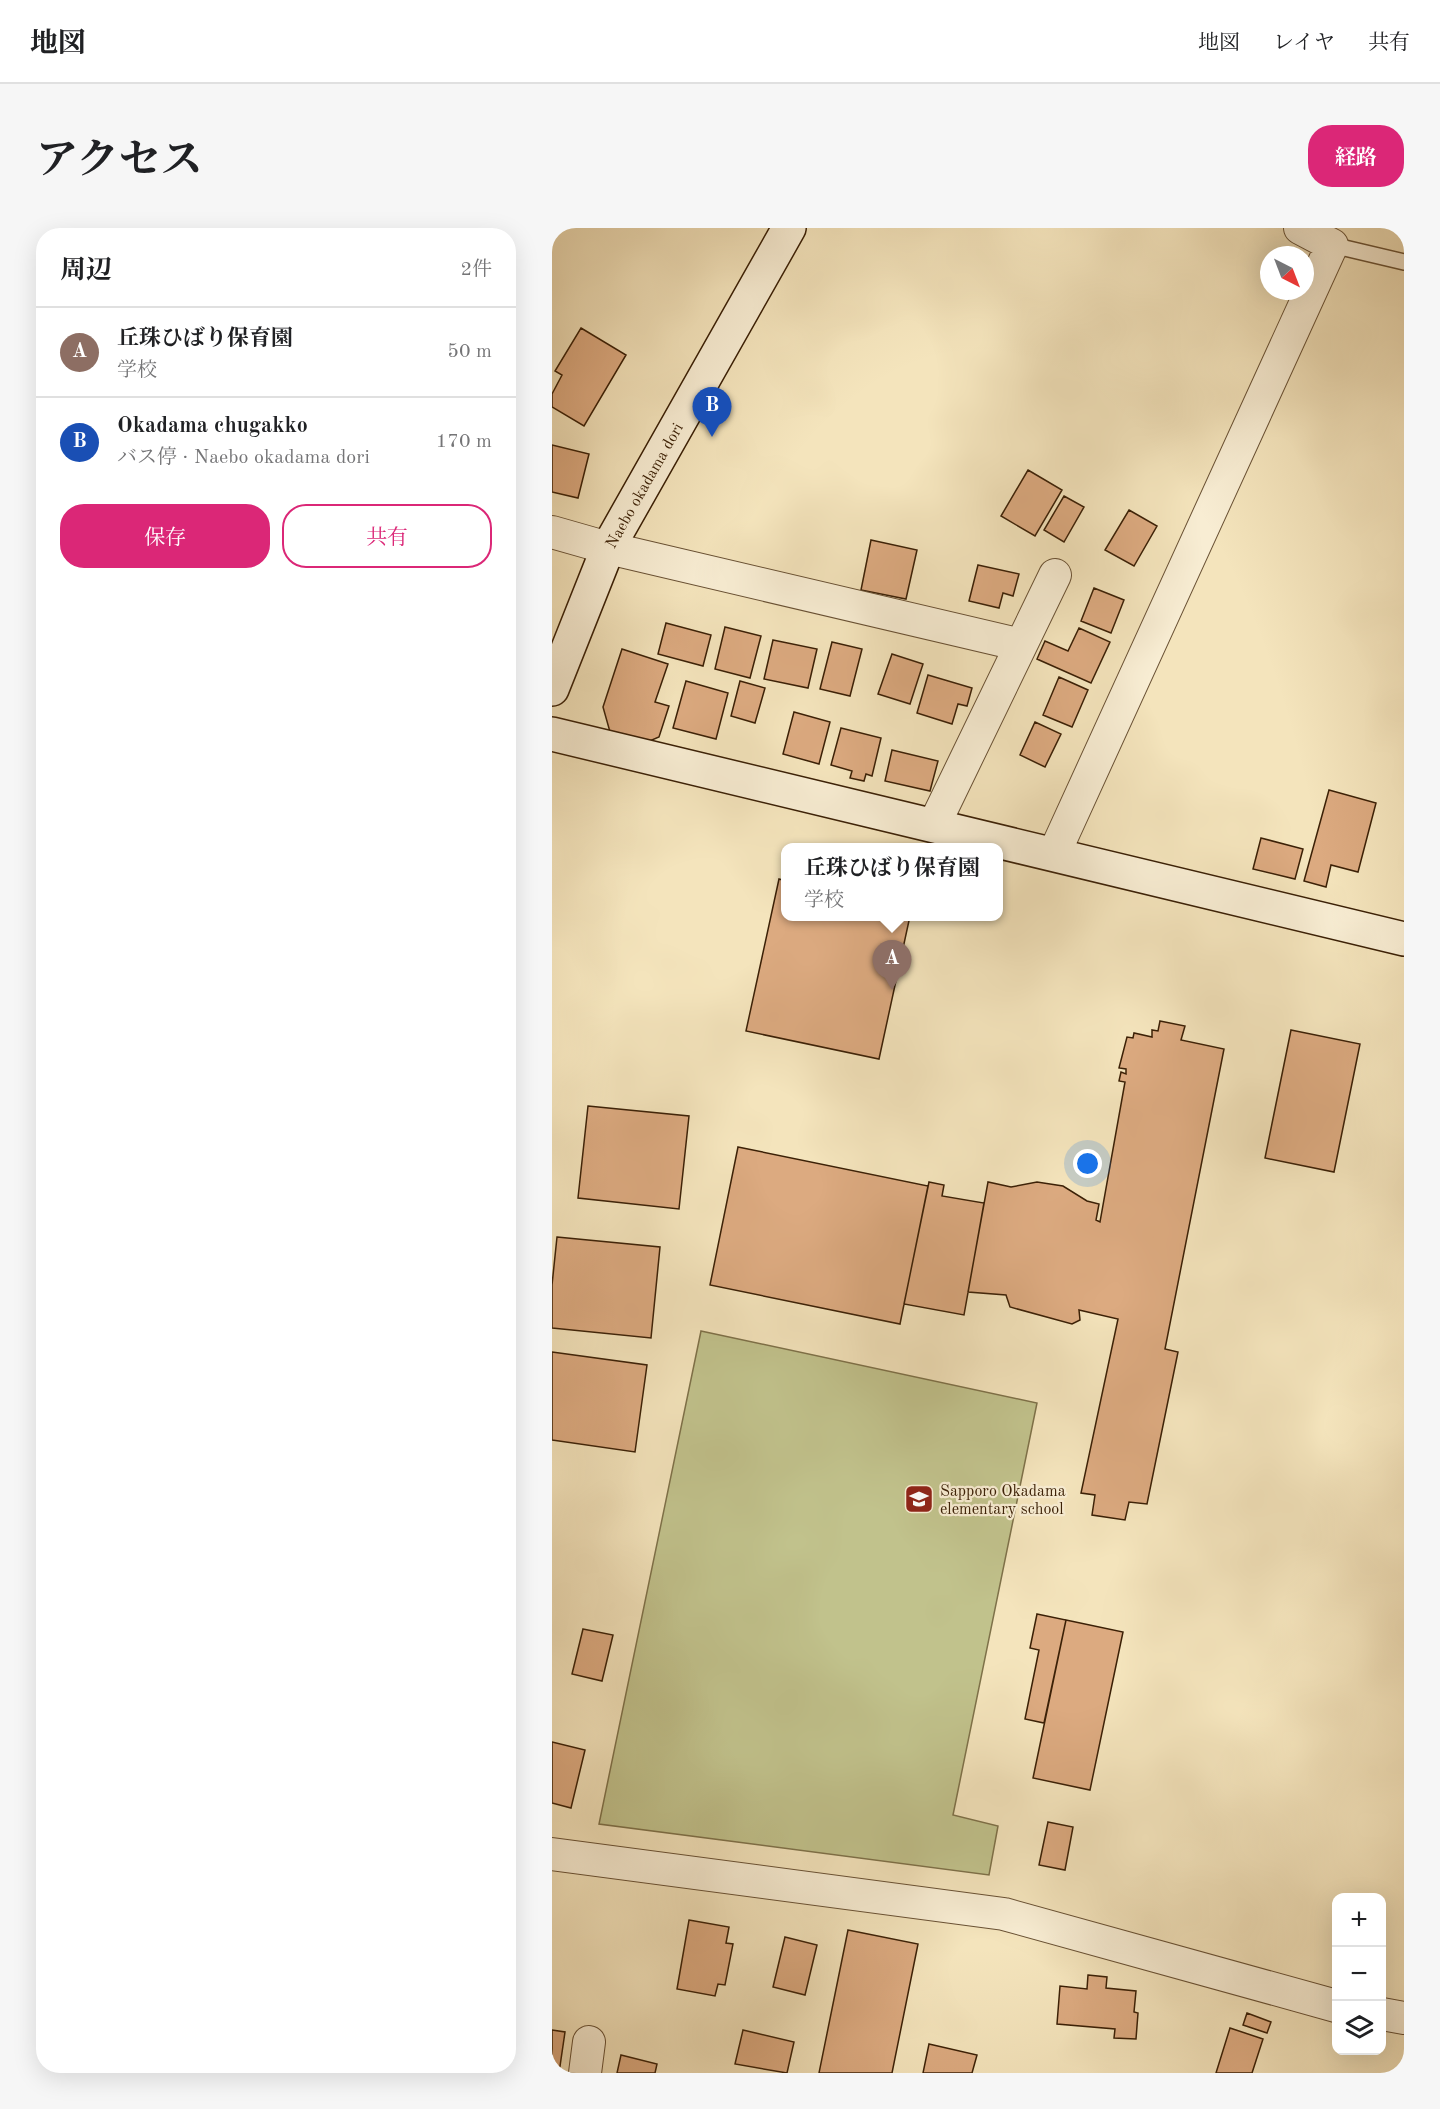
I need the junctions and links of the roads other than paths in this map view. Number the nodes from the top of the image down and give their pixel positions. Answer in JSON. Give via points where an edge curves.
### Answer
{"nodes":[{"id":1,"x":789,"y":228,"type":"edge"},
{"id":2,"x":1300,"y":228,"type":"edge"},
{"id":3,"x":1332,"y":245,"type":"junction"},
{"id":4,"x":1404,"y":262,"type":"edge"},
{"id":5,"x":552,"y":532,"type":"edge"},
{"id":6,"x":608,"y":548,"type":"junction"},
{"id":7,"x":1055,"y":575,"type":"dead end"},
{"id":8,"x":1021,"y":645,"type":"junction"},
{"id":9,"x":552,"y":688,"type":"edge"},
{"id":10,"x":552,"y":734,"type":"edge"},
{"id":11,"x":934,"y":825,"type":"junction"},
{"id":12,"x":1054,"y":854,"type":"junction"},
{"id":13,"x":1404,"y":939,"type":"edge"},
{"id":14,"x":552,"y":1854,"type":"edge"},
{"id":15,"x":1332,"y":2005,"type":"edge"},
{"id":16,"x":1386,"y":2015,"type":"edge"},
{"id":17,"x":1404,"y":2018,"type":"edge"},
{"id":18,"x":589,"y":2042,"type":"dead end"},
{"id":19,"x":585,"y":2073,"type":"edge"}],
"edges":[{"from":1,"to":6,"type":"street","name":"Naebo okadama dori"},
{"from":2,"to":3,"type":"street"},
{"from":3,"to":4,"type":"lane"},
{"from":3,"to":12,"type":"street"},
{"from":5,"to":6,"type":"street"},
{"from":6,"to":8,"type":"street"},
{"from":6,"to":9,"type":"street","name":"Naebo okadama dori"},
{"from":7,"to":8,"type":"street"},
{"from":8,"to":11,"type":"street"},
{"from":10,"to":11,"type":"street"},
{"from":11,"to":12,"type":"street"},
{"from":12,"to":13,"type":"street"},
{"from":14,"to":15,"type":"street","via":[[1004,1914]]},
{"from":16,"to":17,"type":"street"},
{"from":18,"to":19,"type":"street"}]}
